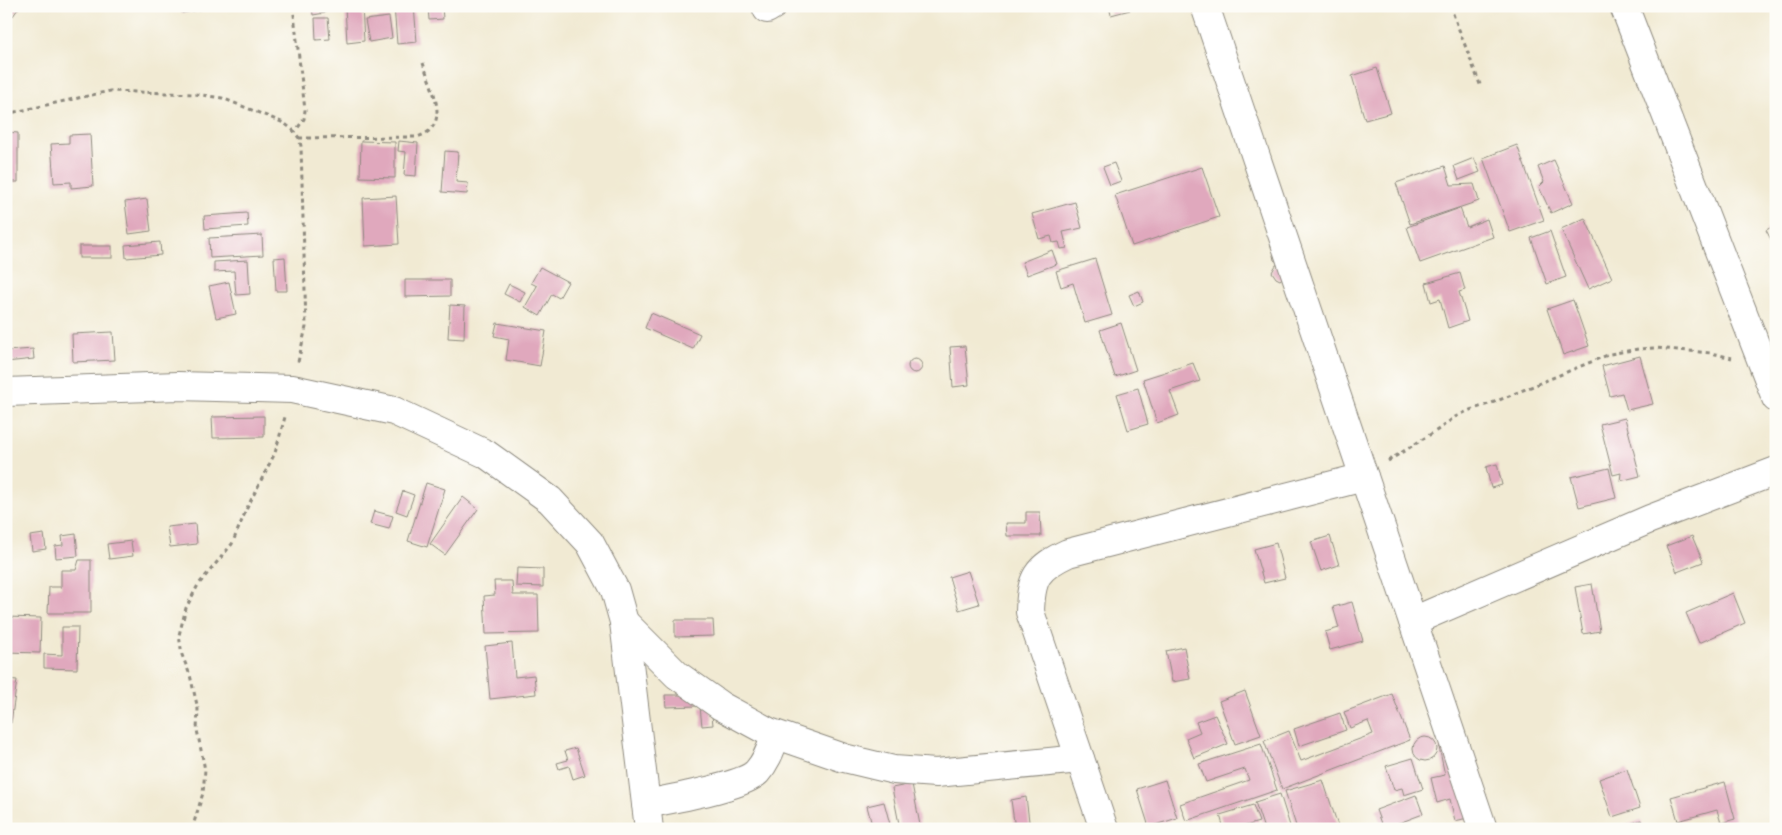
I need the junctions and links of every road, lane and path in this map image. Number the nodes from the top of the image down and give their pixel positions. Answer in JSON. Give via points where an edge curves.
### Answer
{"nodes":[{"id":1,"x":293,"y":6,"type":"edge"},
{"id":2,"x":1204,"y":6,"type":"edge"},
{"id":3,"x":1450,"y":6,"type":"edge"},
{"id":4,"x":1624,"y":6,"type":"edge"},
{"id":5,"x":423,"y":63,"type":"dead end"},
{"id":6,"x":1481,"y":87,"type":"dead end"},
{"id":7,"x":295,"y":132,"type":"dead end"},
{"id":8,"x":299,"y":138,"type":"dead end"},
{"id":9,"x":1763,"y":364,"type":"junction"},
{"id":10,"x":6,"y":392,"type":"edge"},
{"id":11,"x":1776,"y":398,"type":"edge"},
{"id":12,"x":1776,"y":471,"type":"edge"},
{"id":13,"x":1364,"y":477,"type":"junction"},
{"id":14,"x":1413,"y":621,"type":"junction"},
{"id":15,"x":624,"y":622,"type":"junction"},
{"id":16,"x":776,"y":735,"type":"junction"},
{"id":17,"x":1080,"y":759,"type":"junction"},
{"id":18,"x":648,"y":816,"type":"edge"},
{"id":19,"x":1104,"y":829,"type":"edge"},
{"id":20,"x":1482,"y":829,"type":"edge"}],
"edges":[{"from":1,"to":7,"type":"path","via":[[305,110],[304,119]]},
{"from":2,"to":13,"type":"street"},
{"from":3,"to":6,"type":"path"},
{"from":4,"to":9,"type":"street"},
{"from":5,"to":8,"type":"path","via":[[438,114],[436,123],[424,135]]},
{"from":9,"to":11,"type":"street"},
{"from":9,"to":13,"type":"path","via":[[1711,353],[1656,348],[1610,354],[1455,417]]},
{"from":10,"to":15,"type":"street","via":[[178,386],[292,389],[394,411],[486,454],[550,500],[590,542],[615,590]]},
{"from":12,"to":14,"type":"street","via":[[1650,519]]},
{"from":13,"to":14,"type":"street"},
{"from":13,"to":17,"type":"street","via":[[1068,553],[1050,561],[1038,573],[1031,591],[1030,612]]},
{"from":14,"to":20,"type":"street"},
{"from":15,"to":16,"type":"street","via":[[677,675],[720,706]]},
{"from":15,"to":18,"type":"street"},
{"from":16,"to":17,"type":"street","via":[[844,758],[894,770],[936,773]]},
{"from":16,"to":18,"type":"street","via":[[766,761],[755,774]]},
{"from":17,"to":19,"type":"street"}]}
